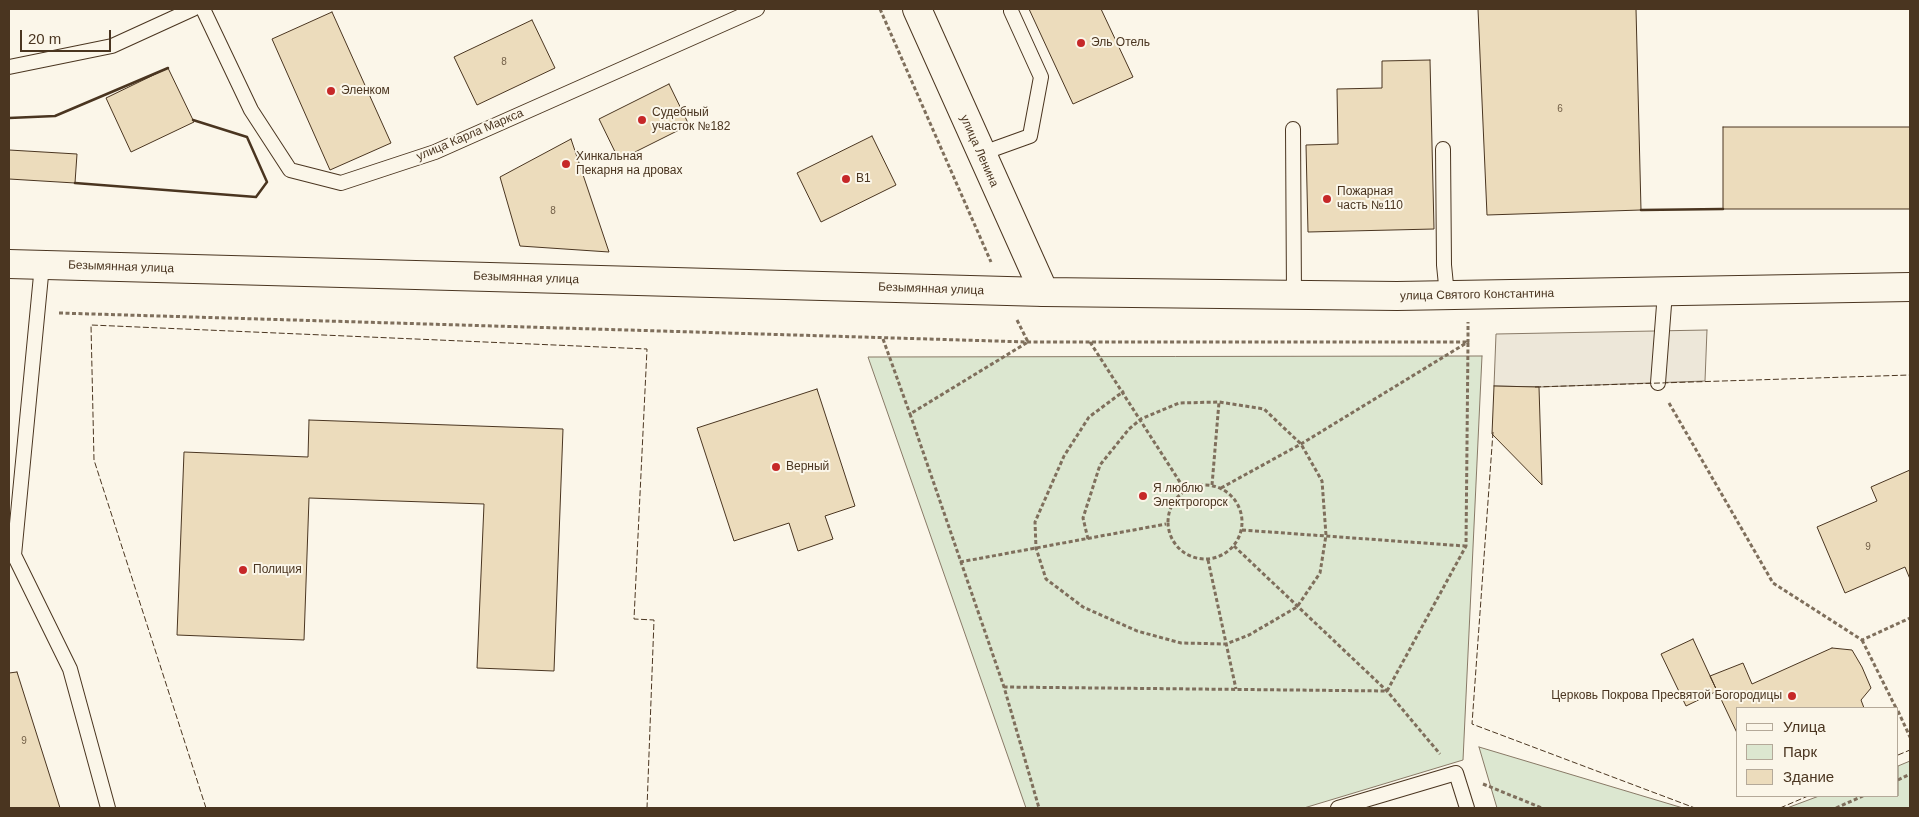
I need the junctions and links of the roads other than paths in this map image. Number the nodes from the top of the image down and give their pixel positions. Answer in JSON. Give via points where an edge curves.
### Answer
{"nodes":[{"id":1,"x":193,"y":9,"type":"edge"},
{"id":2,"x":203,"y":9,"type":"edge"},
{"id":3,"x":757,"y":9,"type":"edge"},
{"id":4,"x":917,"y":9,"type":"edge"},
{"id":5,"x":1011,"y":11,"type":"dead end"},
{"id":6,"x":9,"y":67,"type":"edge"},
{"id":7,"x":1293,"y":129,"type":"dead end"},
{"id":8,"x":1443,"y":149,"type":"dead end"},
{"id":9,"x":980,"y":154,"type":"junction"},
{"id":10,"x":9,"y":264,"type":"edge"},
{"id":11,"x":42,"y":265,"type":"junction"},
{"id":12,"x":1910,"y":287,"type":"edge"},
{"id":13,"x":1044,"y":292,"type":"junction"},
{"id":14,"x":1665,"y":292,"type":"junction"},
{"id":15,"x":1458,"y":295,"type":"junction"},
{"id":16,"x":1294,"y":296,"type":"junction"},
{"id":17,"x":1658,"y":382,"type":"road end"},
{"id":18,"x":108,"y":808,"type":"edge"},
{"id":19,"x":1338,"y":808,"type":"edge"},
{"id":20,"x":1467,"y":808,"type":"edge"}],
"edges":[{"from":1,"to":6,"type":"lane","via":[[112,46]]},
{"from":2,"to":3,"type":"lane","name":"улица Карла Маркса","via":[[251,110],[290,170],[341,183],[435,152]]},
{"from":4,"to":9,"type":"street","name":"улица Ленина"},
{"from":5,"to":9,"type":"lane","via":[[1042,78],[1030,136]]},
{"from":7,"to":16,"type":"lane"},
{"from":8,"to":15,"type":"lane","via":[[1444,265]]},
{"from":9,"to":13,"type":"street","name":"улица Ленина"},
{"from":10,"to":11,"type":"street","name":"Безымянная улица"},
{"from":11,"to":13,"type":"street","name":"Безымянная улица"},
{"from":11,"to":18,"type":"lane","via":[[14,555],[70,669]]},
{"from":12,"to":14,"type":"street","name":"улица Святого Константина"},
{"from":13,"to":16,"type":"street","name":"улица Святого Константина"},
{"from":14,"to":15,"type":"street","name":"улица Святого Константина"},
{"from":14,"to":17,"type":"lane"},
{"from":15,"to":16,"type":"street","name":"улица Святого Константина"},
{"from":19,"to":20,"type":"lane","via":[[1456,772]]}]}
